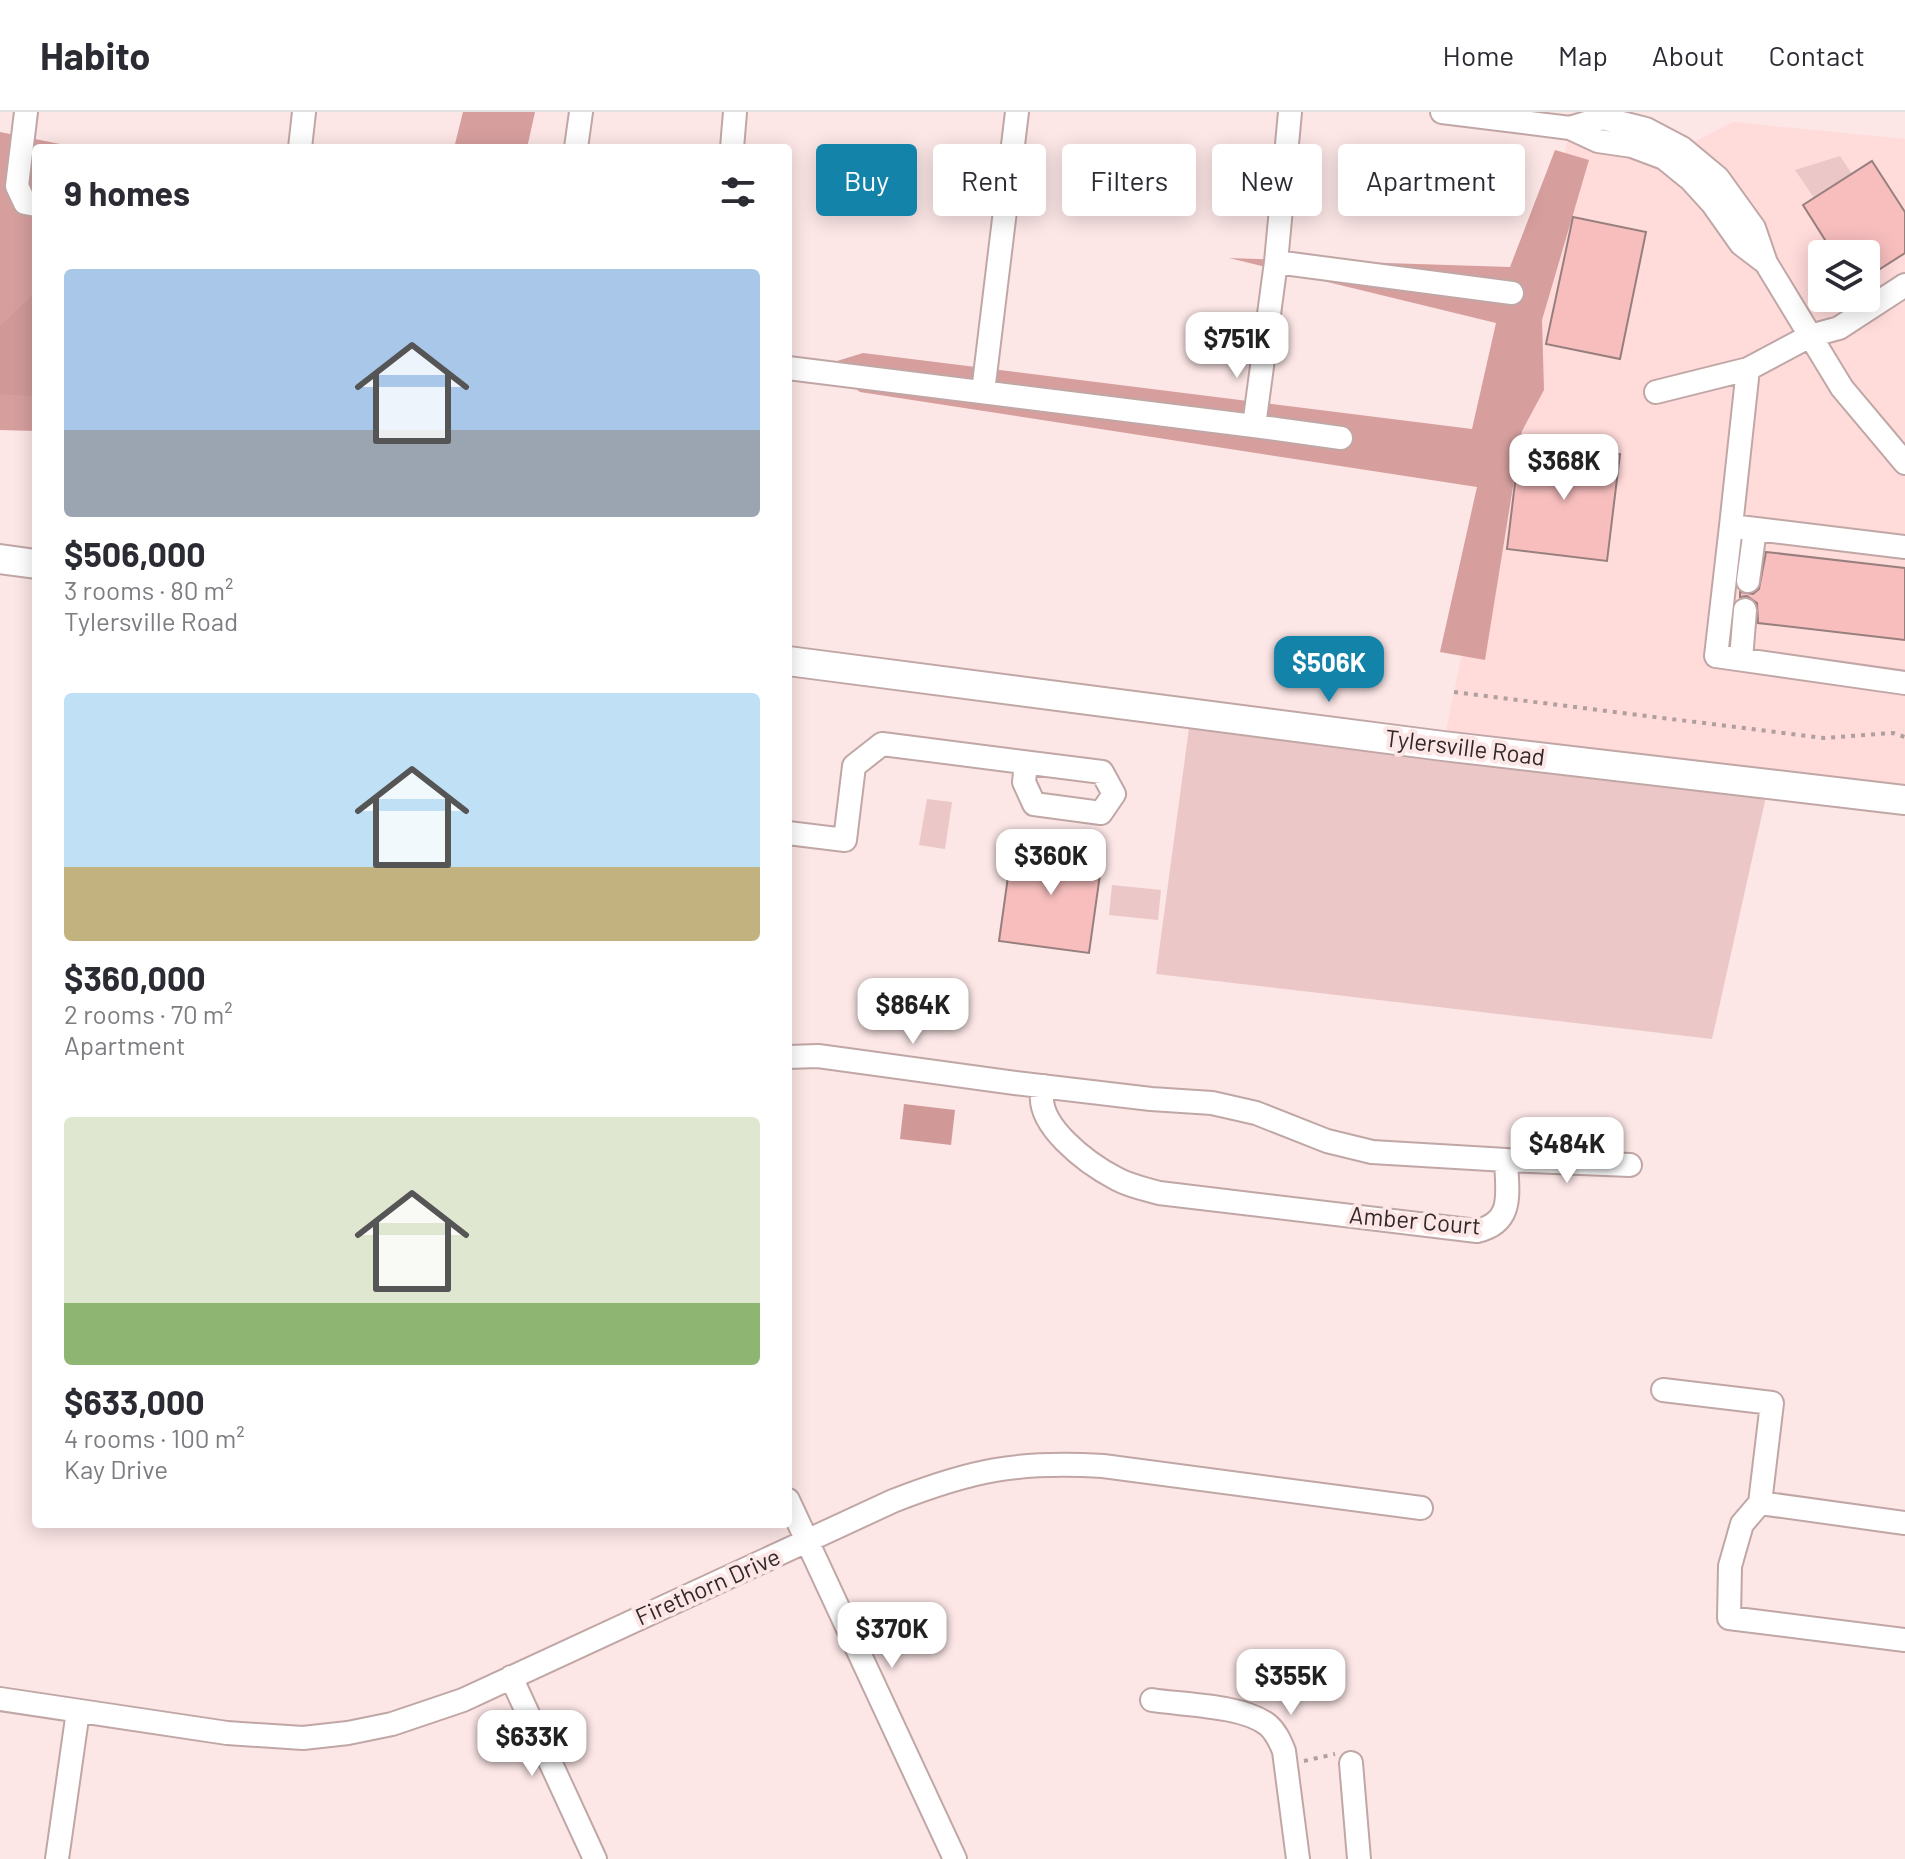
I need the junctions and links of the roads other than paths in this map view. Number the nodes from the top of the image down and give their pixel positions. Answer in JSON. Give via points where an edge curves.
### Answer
{"nodes":[{"id":1,"x":26,"y":112,"type":"edge"},
{"id":2,"x":304,"y":112,"type":"edge"},
{"id":3,"x":581,"y":112,"type":"edge"},
{"id":4,"x":735,"y":112,"type":"edge"},
{"id":5,"x":1017,"y":112,"type":"edge"},
{"id":6,"x":1290,"y":112,"type":"edge"},
{"id":7,"x":1442,"y":112,"type":"edge"},
{"id":8,"x":300,"y":144,"type":"edge"},
{"id":9,"x":577,"y":144,"type":"edge"},
{"id":10,"x":732,"y":144,"type":"edge"},
{"id":11,"x":32,"y":204,"type":"edge"},
{"id":12,"x":1276,"y":262,"type":"junction"},
{"id":13,"x":1905,"y":285,"type":"edge"},
{"id":14,"x":1512,"y":293,"type":"dead end"},
{"id":15,"x":1810,"y":336,"type":"junction"},
{"id":16,"x":792,"y":368,"type":"edge"},
{"id":17,"x":1748,"y":369,"type":"junction"},
{"id":18,"x":983,"y":392,"type":"junction"},
{"id":19,"x":1656,"y":392,"type":"dead end"},
{"id":20,"x":1254,"y":426,"type":"junction"},
{"id":21,"x":1879,"y":435,"type":"junction"},
{"id":22,"x":1341,"y":438,"type":"dead end"},
{"id":23,"x":1905,"y":443,"type":"edge"},
{"id":24,"x":1905,"y":463,"type":"edge"},
{"id":25,"x":1731,"y":526,"type":"junction"},
{"id":26,"x":1755,"y":529,"type":"junction"},
{"id":27,"x":1905,"y":547,"type":"edge"},
{"id":28,"x":0,"y":559,"type":"edge"},
{"id":29,"x":32,"y":563,"type":"edge"},
{"id":30,"x":1748,"y":581,"type":"dead end"},
{"id":31,"x":1745,"y":610,"type":"dead end"},
{"id":32,"x":1741,"y":659,"type":"junction"},
{"id":33,"x":792,"y":662,"type":"edge"},
{"id":34,"x":1905,"y":683,"type":"edge"},
{"id":35,"x":1026,"y":763,"type":"dead end"},
{"id":36,"x":1905,"y":800,"type":"edge"},
{"id":37,"x":792,"y":833,"type":"edge"},
{"id":38,"x":792,"y":1057,"type":"edge"},
{"id":39,"x":1044,"y":1086,"type":"junction"},
{"id":40,"x":1506,"y":1160,"type":"junction"},
{"id":41,"x":1630,"y":1165,"type":"dead end"},
{"id":42,"x":1663,"y":1390,"type":"dead end"},
{"id":43,"x":1760,"y":1503,"type":"junction"},
{"id":44,"x":1421,"y":1508,"type":"dead end"},
{"id":45,"x":792,"y":1509,"type":"edge"},
{"id":46,"x":1905,"y":1523,"type":"edge"},
{"id":47,"x":807,"y":1542,"type":"junction"},
{"id":48,"x":1905,"y":1640,"type":"edge"},
{"id":49,"x":511,"y":1677,"type":"junction"},
{"id":50,"x":0,"y":1699,"type":"edge"},
{"id":51,"x":1152,"y":1700,"type":"dead end"},
{"id":52,"x":78,"y":1711,"type":"junction"},
{"id":53,"x":1351,"y":1763,"type":"road end"},
{"id":54,"x":57,"y":1859,"type":"edge"},
{"id":55,"x":595,"y":1859,"type":"edge"},
{"id":56,"x":955,"y":1859,"type":"edge"},
{"id":57,"x":1298,"y":1859,"type":"edge"},
{"id":58,"x":1359,"y":1859,"type":"edge"}],
"edges":[{"from":1,"to":11,"type":"street","via":[[17,186],[25,203]]},
{"from":2,"to":8,"type":"street"},
{"from":3,"to":9,"type":"street"},
{"from":4,"to":10,"type":"street"},
{"from":5,"to":18,"type":"street"},
{"from":6,"to":12,"type":"street"},
{"from":7,"to":15,"type":"street","via":[[1570,128],[1602,118],[1646,129],[1682,148],[1718,178],[1754,228],[1766,263]]},
{"from":12,"to":14,"type":"street"},
{"from":12,"to":20,"type":"street"},
{"from":13,"to":15,"type":"street","via":[[1839,328]]},
{"from":15,"to":17,"type":"street"},
{"from":15,"to":21,"type":"street"},
{"from":16,"to":18,"type":"street"},
{"from":17,"to":19,"type":"street"},
{"from":17,"to":25,"type":"street"},
{"from":18,"to":20,"type":"street"},
{"from":20,"to":22,"type":"street"},
{"from":21,"to":23,"type":"street"},
{"from":21,"to":24,"type":"street"},
{"from":25,"to":26,"type":"street"},
{"from":25,"to":32,"type":"street","via":[[1716,656]]},
{"from":26,"to":27,"type":"street"},
{"from":26,"to":30,"type":"street"},
{"from":28,"to":29,"type":"main road"},
{"from":31,"to":32,"type":"street"},
{"from":32,"to":34,"type":"street"},
{"from":33,"to":36,"type":"main road","name":"Tylersville Road"},
{"from":35,"to":37,"type":"street","via":[[882,744],[854,766],[845,840]]},
{"from":38,"to":39,"type":"street"},
{"from":39,"to":40,"type":"street","via":[[1212,1103],[1372,1152]]},
{"from":39,"to":40,"type":"street","name":"Amber Court","via":[[1047,1115],[1066,1143],[1116,1179],[1159,1193],[1477,1231],[1492,1228],[1503,1217]]},
{"from":40,"to":41,"type":"street"},
{"from":42,"to":43,"type":"street","via":[[1772,1403]]},
{"from":43,"to":46,"type":"street"},
{"from":43,"to":48,"type":"street","via":[[1742,1524],[1730,1566],[1729,1618]]},
{"from":44,"to":47,"type":"street","name":"Firethorn Drive","via":[[1057,1463],[1010,1466],[936,1484]]},
{"from":45,"to":47,"type":"street"},
{"from":47,"to":49,"type":"street","name":"Firethorn Drive"},
{"from":47,"to":56,"type":"street"},
{"from":49,"to":52,"type":"street","name":"Firethorn Drive","via":[[392,1724],[303,1738],[227,1733]]},
{"from":49,"to":55,"type":"street"},
{"from":50,"to":52,"type":"street","name":"Firethorn Drive"},
{"from":51,"to":57,"type":"street","via":[[1242,1713],[1269,1726],[1279,1737],[1287,1766]]},
{"from":52,"to":54,"type":"street"},
{"from":53,"to":58,"type":"street"}]}
